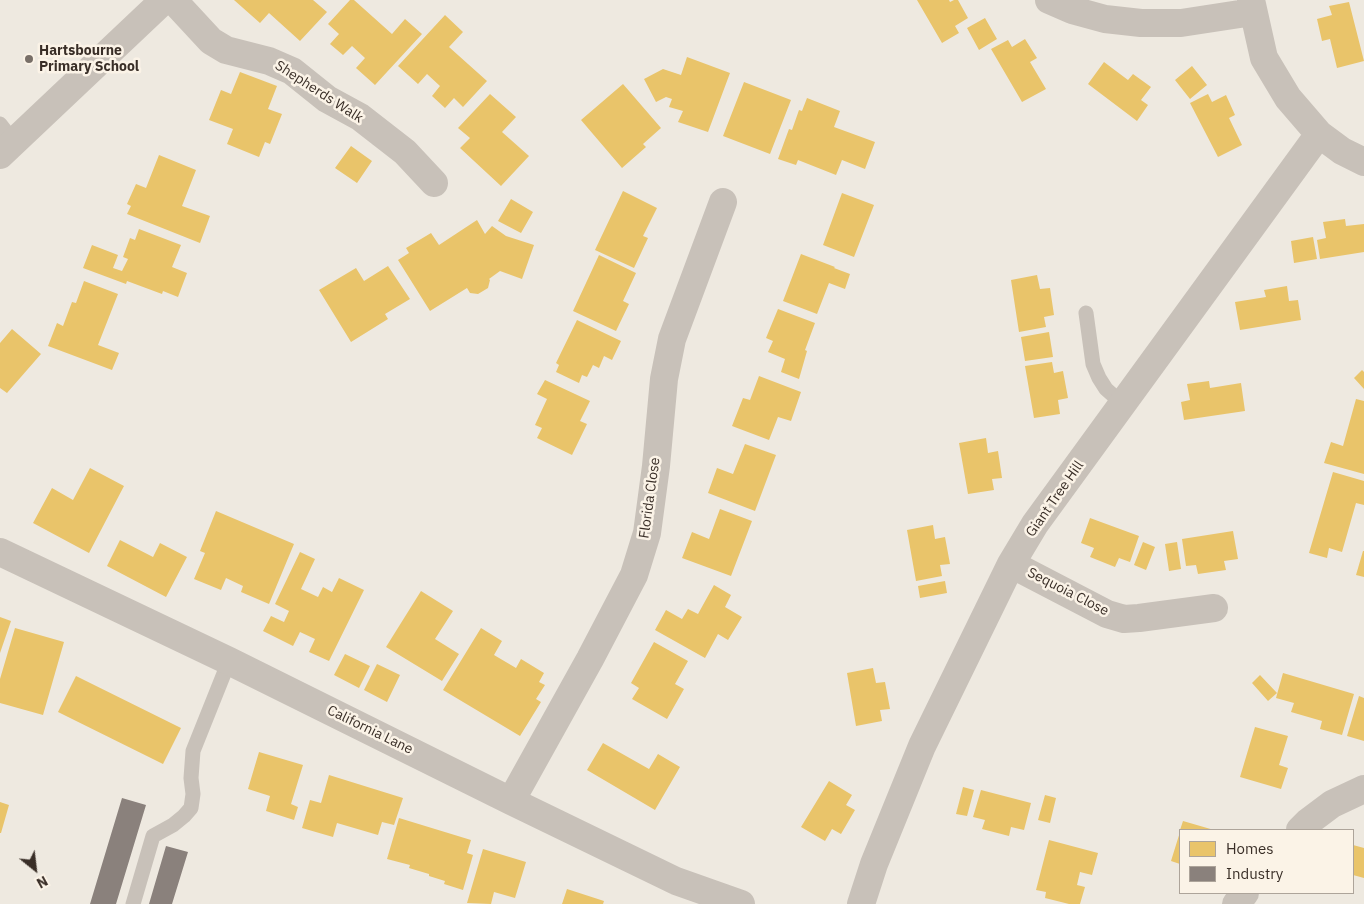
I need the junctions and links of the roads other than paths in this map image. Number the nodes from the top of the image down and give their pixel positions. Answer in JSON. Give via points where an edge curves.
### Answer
{"nodes":[{"id":1,"x":164,"y":0,"type":"edge"},
{"id":2,"x":173,"y":0,"type":"edge"},
{"id":3,"x":1049,"y":0,"type":"edge"},
{"id":4,"x":1252,"y":6,"type":"edge"},
{"id":5,"x":1319,"y":134,"type":"junction"},
{"id":6,"x":5,"y":140,"type":"edge"},
{"id":7,"x":1364,"y":162,"type":"edge"},
{"id":8,"x":434,"y":183,"type":"dead end"},
{"id":9,"x":723,"y":202,"type":"dead end"},
{"id":10,"x":1086,"y":314,"type":"dead end"},
{"id":11,"x":1122,"y":404,"type":"junction"},
{"id":12,"x":0,"y":552,"type":"edge"},
{"id":13,"x":1011,"y":564,"type":"junction"},
{"id":14,"x":1214,"y":608,"type":"dead end"},
{"id":15,"x":229,"y":661,"type":"junction"},
{"id":16,"x":1364,"y":789,"type":"edge"},
{"id":17,"x":511,"y":800,"type":"junction"},
{"id":18,"x":1301,"y":829,"type":"edge"},
{"id":19,"x":1244,"y":894,"type":"edge"},
{"id":20,"x":133,"y":904,"type":"edge"},
{"id":21,"x":741,"y":904,"type":"edge"},
{"id":22,"x":861,"y":904,"type":"edge"},
{"id":23,"x":1236,"y":904,"type":"edge"}],
"edges":[{"from":1,"to":6,"type":"street"},
{"from":2,"to":8,"type":"street","name":"Shepherds Walk","via":[[211,41],[226,50],[269,61],[292,71],[405,152]]},
{"from":3,"to":4,"type":"street","via":[[1105,19],[1141,23],[1180,23]]},
{"from":4,"to":5,"type":"street","via":[[1264,58],[1288,98]]},
{"from":5,"to":7,"type":"street","via":[[1342,152]]},
{"from":5,"to":11,"type":"street","name":"Giant Tree Hill"},
{"from":9,"to":17,"type":"street","name":"Florida Close","via":[[672,339],[664,379],[647,533],[634,575]]},
{"from":10,"to":11,"type":"lane","via":[[1093,364],[1106,388]]},
{"from":11,"to":13,"type":"street","name":"Giant Tree Hill","via":[[1035,524]]},
{"from":12,"to":15,"type":"street","name":"California Lane"},
{"from":13,"to":14,"type":"street","name":"Sequoia Close","via":[[1107,614],[1124,618]]},
{"from":13,"to":22,"type":"street","name":"Giant Tree Hill","via":[[922,746]]},
{"from":15,"to":17,"type":"street","name":"California Lane"},
{"from":15,"to":20,"type":"lane","via":[[193,751],[190,808],[173,825],[153,836]]},
{"from":16,"to":18,"type":"street","via":[[1332,804]]},
{"from":17,"to":21,"type":"street","name":"California Lane","via":[[676,881]]},
{"from":19,"to":23,"type":"street"}]}
